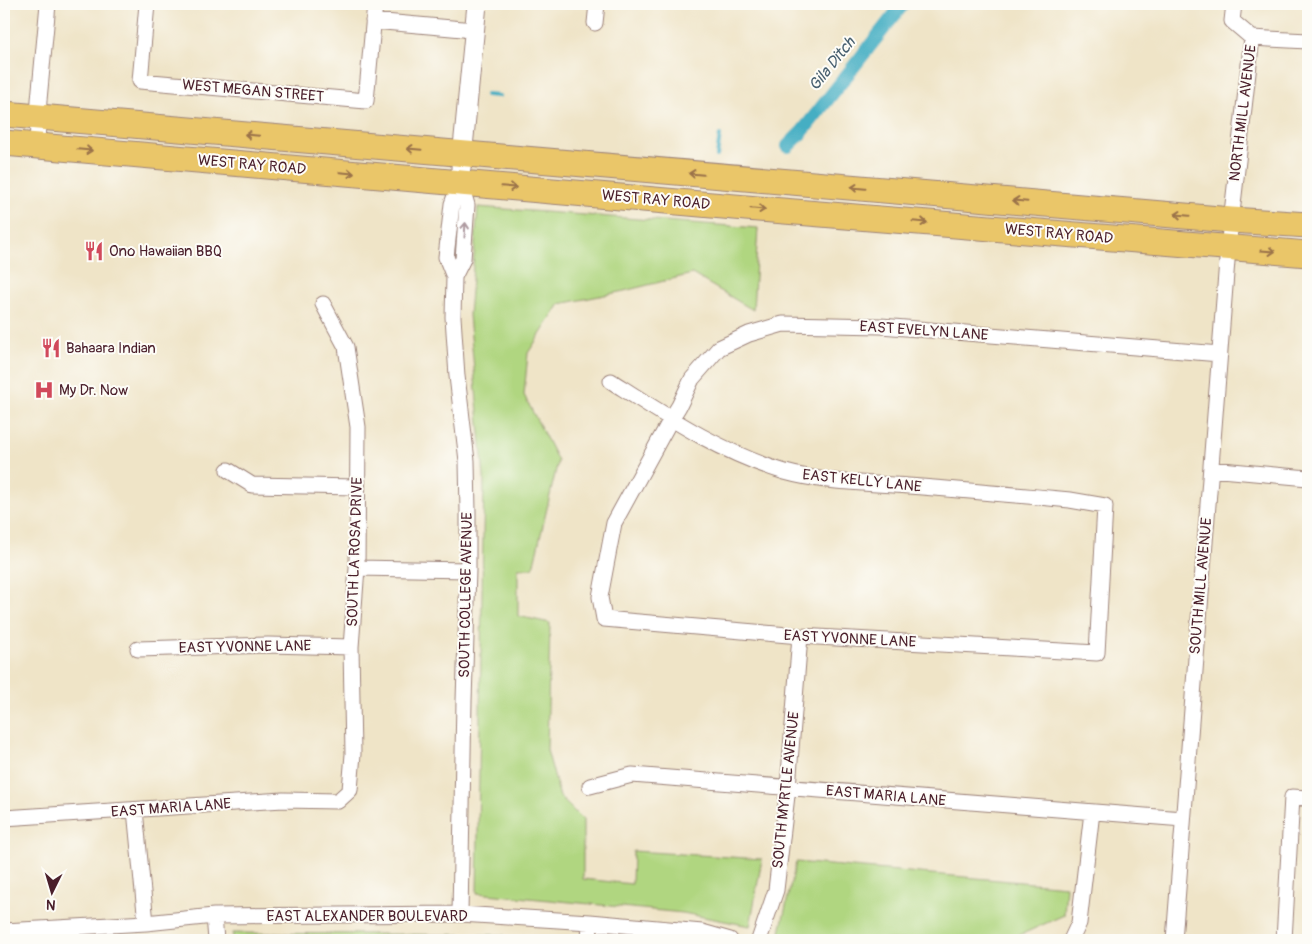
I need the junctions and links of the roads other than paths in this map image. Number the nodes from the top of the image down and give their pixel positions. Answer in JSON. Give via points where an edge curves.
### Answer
{"nodes":[{"id":1,"x":48,"y":4,"type":"edge"},
{"id":2,"x":147,"y":4,"type":"edge"},
{"id":3,"x":375,"y":4,"type":"edge"},
{"id":4,"x":477,"y":4,"type":"edge"},
{"id":5,"x":597,"y":4,"type":"edge"},
{"id":6,"x":1234,"y":4,"type":"edge"},
{"id":7,"x":373,"y":21,"type":"junction"},
{"id":8,"x":595,"y":23,"type":"dead end"},
{"id":9,"x":474,"y":30,"type":"junction"},
{"id":10,"x":1252,"y":38,"type":"junction"},
{"id":11,"x":1308,"y":41,"type":"edge"},
{"id":12,"x":4,"y":114,"type":"edge"},
{"id":13,"x":38,"y":117,"type":"junction"},
{"id":14,"x":4,"y":143,"type":"edge"},
{"id":15,"x":37,"y":146,"type":"junction"},
{"id":16,"x":461,"y":168,"type":"junction"},
{"id":17,"x":1308,"y":225,"type":"edge"},
{"id":18,"x":1230,"y":233,"type":"junction"},
{"id":19,"x":1308,"y":254,"type":"edge"},
{"id":20,"x":323,"y":304,"type":"dead end"},
{"id":21,"x":1220,"y":354,"type":"junction"},
{"id":22,"x":611,"y":381,"type":"dead end"},
{"id":23,"x":671,"y":419,"type":"junction"},
{"id":24,"x":1211,"y":469,"type":"junction"},
{"id":25,"x":228,"y":470,"type":"dead end"},
{"id":26,"x":1308,"y":478,"type":"edge"},
{"id":27,"x":357,"y":487,"type":"junction"},
{"id":28,"x":356,"y":568,"type":"junction"},
{"id":29,"x":468,"y":570,"type":"junction"},
{"id":30,"x":604,"y":619,"type":"joint"},
{"id":31,"x":800,"y":636,"type":"junction"},
{"id":32,"x":351,"y":647,"type":"junction"},
{"id":33,"x":138,"y":649,"type":"dead end"},
{"id":34,"x":1096,"y":653,"type":"joint"},
{"id":35,"x":590,"y":786,"type":"dead end"},
{"id":36,"x":788,"y":788,"type":"junction"},
{"id":37,"x":1308,"y":798,"type":"edge"},
{"id":38,"x":338,"y":801,"type":"joint"},
{"id":39,"x":135,"y":810,"type":"junction"},
{"id":40,"x":1092,"y":812,"type":"junction"},
{"id":41,"x":4,"y":818,"type":"edge"},
{"id":42,"x":1183,"y":819,"type":"junction"},
{"id":43,"x":460,"y":914,"type":"junction"},
{"id":44,"x":214,"y":916,"type":"junction"},
{"id":45,"x":590,"y":922,"type":"junction"},
{"id":46,"x":146,"y":923,"type":"junction"},
{"id":47,"x":4,"y":931,"type":"edge"},
{"id":48,"x":216,"y":940,"type":"edge"},
{"id":49,"x":589,"y":940,"type":"edge"},
{"id":50,"x":730,"y":940,"type":"edge"},
{"id":51,"x":760,"y":940,"type":"edge"},
{"id":52,"x":1071,"y":940,"type":"edge"},
{"id":53,"x":1174,"y":940,"type":"edge"},
{"id":54,"x":1284,"y":940,"type":"edge"}],
"edges":[{"from":1,"to":13,"type":"street"},
{"from":2,"to":7,"type":"street","name":"WEST MEGAN STREET","via":[[140,81],[366,101]]},
{"from":3,"to":7,"type":"street"},
{"from":4,"to":9,"type":"street"},
{"from":5,"to":8,"type":"street"},
{"from":6,"to":10,"type":"street","name":"NORTH MILL AVENUE","via":[[1232,21]]},
{"from":7,"to":9,"type":"street"},
{"from":9,"to":16,"type":"street"},
{"from":10,"to":11,"type":"street"},
{"from":10,"to":18,"type":"street","name":"NORTH MILL AVENUE"},
{"from":12,"to":13,"type":"main road","name":"WEST RAY ROAD"},
{"from":13,"to":15,"type":"street"},
{"from":16,"to":13,"type":"main road","name":"WEST RAY ROAD","one_way":true},
{"from":14,"to":15,"type":"main road","name":"WEST RAY ROAD"},
{"from":15,"to":16,"type":"main road","name":"WEST RAY ROAD","one_way":true},
{"from":16,"to":18,"type":"main road","name":"WEST RAY ROAD"},
{"from":16,"to":29,"type":"street","name":"SOUTH COLLEGE AVENUE","via":[[467,205],[464,259],[454,277],[453,317],[467,461]]},
{"from":17,"to":18,"type":"main road","name":"WEST RAY ROAD"},
{"from":18,"to":19,"type":"main road","name":"WEST RAY ROAD","one_way":true},
{"from":18,"to":21,"type":"street","name":"SOUTH MILL AVENUE"},
{"from":20,"to":27,"type":"street","name":"SOUTH LA ROSA DRIVE","via":[[346,347],[358,427]]},
{"from":21,"to":23,"type":"street","name":"EAST EVELYN LANE","via":[[881,326],[783,324],[749,334],[719,348],[692,379]]},
{"from":21,"to":24,"type":"street","name":"SOUTH MILL AVENUE"},
{"from":22,"to":23,"type":"street","name":"EAST KELLY LANE"},
{"from":23,"to":30,"type":"street","name":"EAST EVELYN LANE","via":[[614,523],[600,597]]},
{"from":23,"to":34,"type":"street","name":"EAST KELLY LANE","via":[[738,455],[786,472],[834,481],[1070,500],[1105,506]]},
{"from":24,"to":26,"type":"street"},
{"from":24,"to":42,"type":"street","name":"SOUTH MILL AVENUE"},
{"from":25,"to":27,"type":"street","via":[[252,485]]},
{"from":27,"to":28,"type":"street","name":"SOUTH LA ROSA DRIVE"},
{"from":28,"to":29,"type":"street"},
{"from":28,"to":32,"type":"street","name":"SOUTH LA ROSA DRIVE"},
{"from":29,"to":43,"type":"street","name":"SOUTH COLLEGE AVENUE"},
{"from":30,"to":31,"type":"street","name":"EAST YVONNE LANE"},
{"from":31,"to":34,"type":"street","name":"EAST YVONNE LANE"},
{"from":31,"to":36,"type":"street","name":"SOUTH MYRTLE AVENUE"},
{"from":32,"to":33,"type":"street","name":"EAST YVONNE LANE","via":[[268,644]]},
{"from":32,"to":38,"type":"street","name":"SOUTH LA ROSA DRIVE","via":[[353,754],[350,790]]},
{"from":35,"to":36,"type":"street","name":"EAST MARIA LANE","via":[[632,775]]},
{"from":36,"to":40,"type":"street","name":"EAST MARIA LANE"},
{"from":36,"to":51,"type":"street","name":"SOUTH MYRTLE AVENUE","via":[[776,890]]},
{"from":37,"to":54,"type":"street","via":[[1292,797]]},
{"from":38,"to":39,"type":"street","name":"EAST MARIA LANE","via":[[283,800]]},
{"from":39,"to":41,"type":"street","name":"EAST MARIA LANE"},
{"from":39,"to":46,"type":"street"},
{"from":40,"to":42,"type":"street","name":"EAST MARIA LANE"},
{"from":40,"to":52,"type":"street","via":[[1079,923]]},
{"from":42,"to":53,"type":"street","name":"SOUTH MILL AVENUE"},
{"from":43,"to":44,"type":"street","name":"EAST ALEXANDER BOULEVARD"},
{"from":43,"to":45,"type":"street","name":"EAST ALEXANDER BOULEVARD"},
{"from":44,"to":46,"type":"street","name":"EAST ALEXANDER BOULEVARD"},
{"from":44,"to":48,"type":"street"},
{"from":45,"to":49,"type":"street"},
{"from":45,"to":50,"type":"street","name":"EAST ALEXANDER BOULEVARD","via":[[702,932]]},
{"from":46,"to":47,"type":"street","name":"EAST ALEXANDER BOULEVARD"}]}
